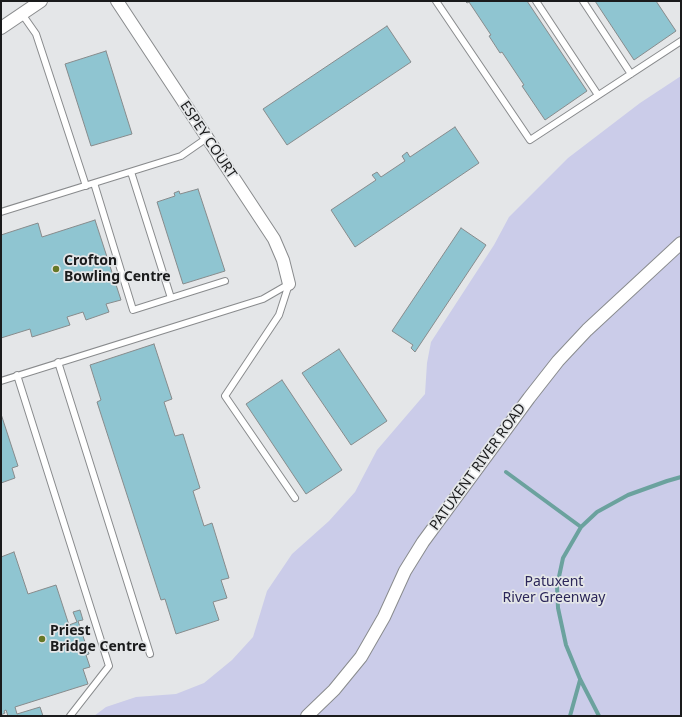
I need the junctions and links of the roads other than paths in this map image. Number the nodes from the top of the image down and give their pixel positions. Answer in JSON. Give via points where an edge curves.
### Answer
{"nodes":[{"id":1,"x":41,"y":1,"type":"edge"},
{"id":2,"x":116,"y":1,"type":"edge"},
{"id":3,"x":436,"y":1,"type":"edge"},
{"id":4,"x":536,"y":1,"type":"edge"},
{"id":5,"x":583,"y":1,"type":"edge"},
{"id":6,"x":22,"y":14,"type":"junction"},
{"id":7,"x":1,"y":28,"type":"edge"},
{"id":8,"x":681,"y":41,"type":"edge"},
{"id":9,"x":631,"y":74,"type":"junction"},
{"id":10,"x":598,"y":95,"type":"junction"},
{"id":11,"x":207,"y":138,"type":"junction"},
{"id":12,"x":131,"y":172,"type":"junction"},
{"id":13,"x":94,"y":183,"type":"junction"},
{"id":14,"x":86,"y":186,"type":"junction"},
{"id":15,"x":1,"y":212,"type":"edge"},
{"id":16,"x":681,"y":243,"type":"edge"},
{"id":17,"x":225,"y":281,"type":"dead end"},
{"id":18,"x":289,"y":284,"type":"junction"},
{"id":19,"x":171,"y":298,"type":"junction"},
{"id":20,"x":58,"y":362,"type":"junction"},
{"id":21,"x":17,"y":375,"type":"junction"},
{"id":22,"x":1,"y":380,"type":"edge"},
{"id":23,"x":295,"y":498,"type":"dead end"},
{"id":24,"x":150,"y":654,"type":"dead end"},
{"id":25,"x":70,"y":716,"type":"edge"},
{"id":26,"x":307,"y":716,"type":"edge"}],
"edges":[{"from":1,"to":6,"type":"street"},
{"from":2,"to":11,"type":"street","name":"ESPEY COURT"},
{"from":3,"to":10,"type":"lane","via":[[530,140]]},
{"from":4,"to":10,"type":"lane"},
{"from":5,"to":9,"type":"lane"},
{"from":6,"to":7,"type":"street"},
{"from":6,"to":14,"type":"lane","via":[[36,34]]},
{"from":8,"to":9,"type":"lane"},
{"from":9,"to":10,"type":"lane"},
{"from":11,"to":12,"type":"lane","via":[[181,156]]},
{"from":11,"to":18,"type":"street","name":"ESPEY COURT","via":[[274,239],[282,255]]},
{"from":12,"to":13,"type":"lane"},
{"from":12,"to":19,"type":"lane"},
{"from":13,"to":14,"type":"lane"},
{"from":13,"to":19,"type":"lane","via":[[134,310]]},
{"from":14,"to":15,"type":"lane"},
{"from":16,"to":26,"type":"street","name":"PATUXENT RIVER ROAD","via":[[558,361],[423,542],[361,657],[334,690]]},
{"from":17,"to":19,"type":"lane"},
{"from":18,"to":20,"type":"lane","via":[[263,299]]},
{"from":18,"to":23,"type":"lane","via":[[280,315],[225,396]]},
{"from":20,"to":21,"type":"lane"},
{"from":20,"to":24,"type":"lane"},
{"from":21,"to":22,"type":"lane"},
{"from":21,"to":25,"type":"lane","via":[[109,666]]}]}
